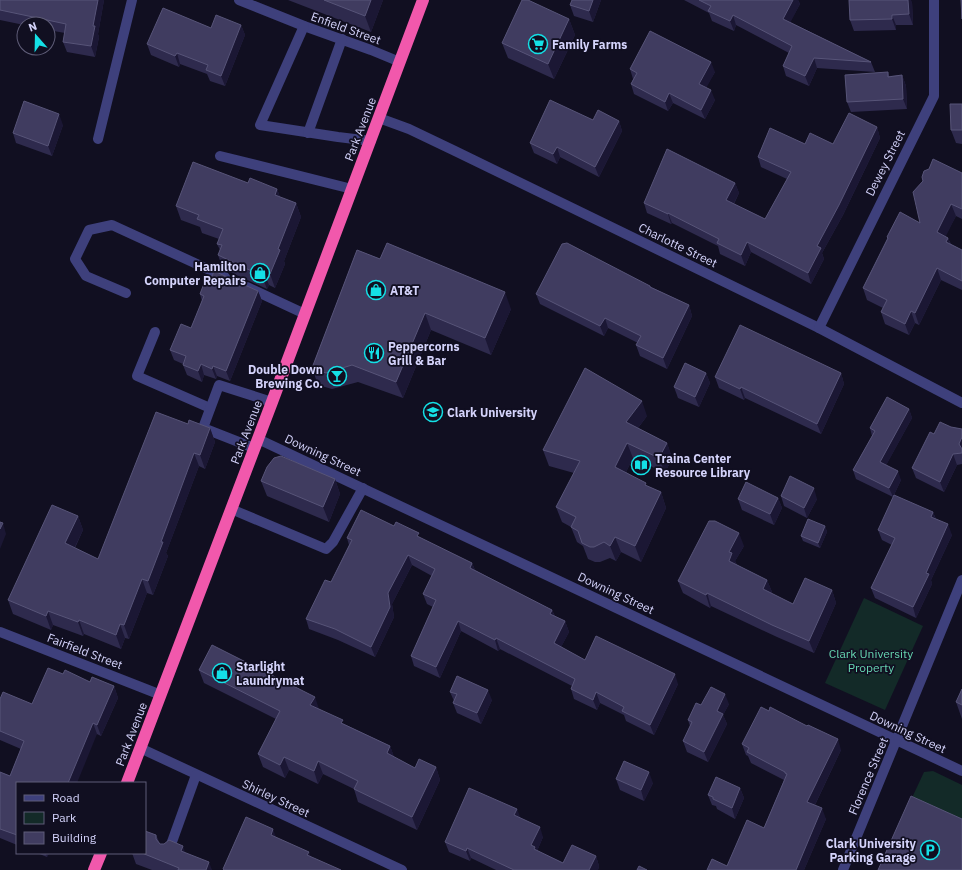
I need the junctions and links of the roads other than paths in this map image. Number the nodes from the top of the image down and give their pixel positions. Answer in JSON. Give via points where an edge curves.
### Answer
{"nodes":[{"id":1,"x":132,"y":0,"type":"edge"},
{"id":2,"x":239,"y":0,"type":"edge"},
{"id":3,"x":424,"y":0,"type":"edge"},
{"id":4,"x":934,"y":0,"type":"edge"},
{"id":5,"x":304,"y":26,"type":"junction"},
{"id":6,"x":342,"y":39,"type":"junction"},
{"id":7,"x":400,"y":62,"type":"junction"},
{"id":8,"x":379,"y":118,"type":"junction"},
{"id":9,"x":308,"y":133,"type":"junction"},
{"id":10,"x":98,"y":139,"type":"dead end"},
{"id":11,"x":371,"y":141,"type":"junction"},
{"id":12,"x":220,"y":156,"type":"dead end"},
{"id":13,"x":352,"y":189,"type":"junction"},
{"id":14,"x":126,"y":293,"type":"dead end"},
{"id":15,"x":305,"y":314,"type":"junction"},
{"id":16,"x":819,"y":328,"type":"junction"},
{"id":17,"x":155,"y":332,"type":"dead end"},
{"id":18,"x":272,"y":402,"type":"junction"},
{"id":19,"x":962,"y":403,"type":"edge"},
{"id":20,"x":210,"y":408,"type":"junction"},
{"id":21,"x":256,"y":444,"type":"junction"},
{"id":22,"x":363,"y":488,"type":"junction"},
{"id":23,"x":231,"y":509,"type":"junction"},
{"id":24,"x":962,"y":580,"type":"edge"},
{"id":25,"x":0,"y":632,"type":"edge"},
{"id":26,"x":161,"y":695,"type":"junction"},
{"id":27,"x":897,"y":741,"type":"junction"},
{"id":28,"x":140,"y":748,"type":"junction"},
{"id":29,"x":962,"y":771,"type":"edge"},
{"id":30,"x":196,"y":775,"type":"junction"},
{"id":31,"x":127,"y":782,"type":"edge"},
{"id":32,"x":168,"y":853,"type":"edge"},
{"id":33,"x":101,"y":854,"type":"edge"},
{"id":34,"x":94,"y":870,"type":"edge"},
{"id":35,"x":402,"y":870,"type":"edge"},
{"id":36,"x":843,"y":870,"type":"edge"}],
"edges":[{"from":1,"to":10,"type":"street"},
{"from":2,"to":5,"type":"street","name":"Enfield Street"},
{"from":3,"to":7,"type":"highway","name":"Park Avenue"},
{"from":4,"to":16,"type":"street","name":"Dewey Street","via":[[934,96]]},
{"from":5,"to":6,"type":"street","name":"Enfield Street"},
{"from":5,"to":9,"type":"street","via":[[260,125]]},
{"from":6,"to":7,"type":"street","name":"Enfield Street"},
{"from":6,"to":9,"type":"street"},
{"from":7,"to":8,"type":"highway","name":"Park Avenue"},
{"from":8,"to":11,"type":"highway","name":"Park Avenue"},
{"from":8,"to":16,"type":"street","name":"Charlotte Street","via":[[409,129]]},
{"from":9,"to":11,"type":"street"},
{"from":11,"to":13,"type":"highway","name":"Park Avenue"},
{"from":12,"to":13,"type":"street"},
{"from":13,"to":15,"type":"highway","name":"Park Avenue"},
{"from":14,"to":15,"type":"street","via":[[86,276],[75,259],[89,230],[112,225]]},
{"from":15,"to":18,"type":"highway","name":"Park Avenue"},
{"from":16,"to":19,"type":"street","name":"Charlotte Street"},
{"from":17,"to":20,"type":"street","via":[[137,376]]},
{"from":18,"to":20,"type":"street","via":[[219,385]]},
{"from":18,"to":21,"type":"highway","name":"Park Avenue"},
{"from":20,"to":21,"type":"street","name":"Downing Street","via":[[203,428]]},
{"from":21,"to":22,"type":"street","name":"Downing Street"},
{"from":21,"to":23,"type":"highway","name":"Park Avenue"},
{"from":22,"to":23,"type":"street","via":[[334,542],[326,549]]},
{"from":22,"to":27,"type":"street","name":"Downing Street"},
{"from":23,"to":26,"type":"highway","name":"Park Avenue"},
{"from":24,"to":27,"type":"street","name":"Florence Street"},
{"from":25,"to":26,"type":"street","name":"Fairfield Street"},
{"from":26,"to":28,"type":"highway","name":"Park Avenue"},
{"from":27,"to":29,"type":"street","name":"Downing Street"},
{"from":27,"to":36,"type":"street","name":"Florence Street"},
{"from":28,"to":30,"type":"street","name":"Shirley Street"},
{"from":28,"to":31,"type":"highway","name":"Park Avenue"},
{"from":30,"to":32,"type":"street"},
{"from":30,"to":35,"type":"street","name":"Shirley Street"},
{"from":33,"to":34,"type":"highway"}]}
